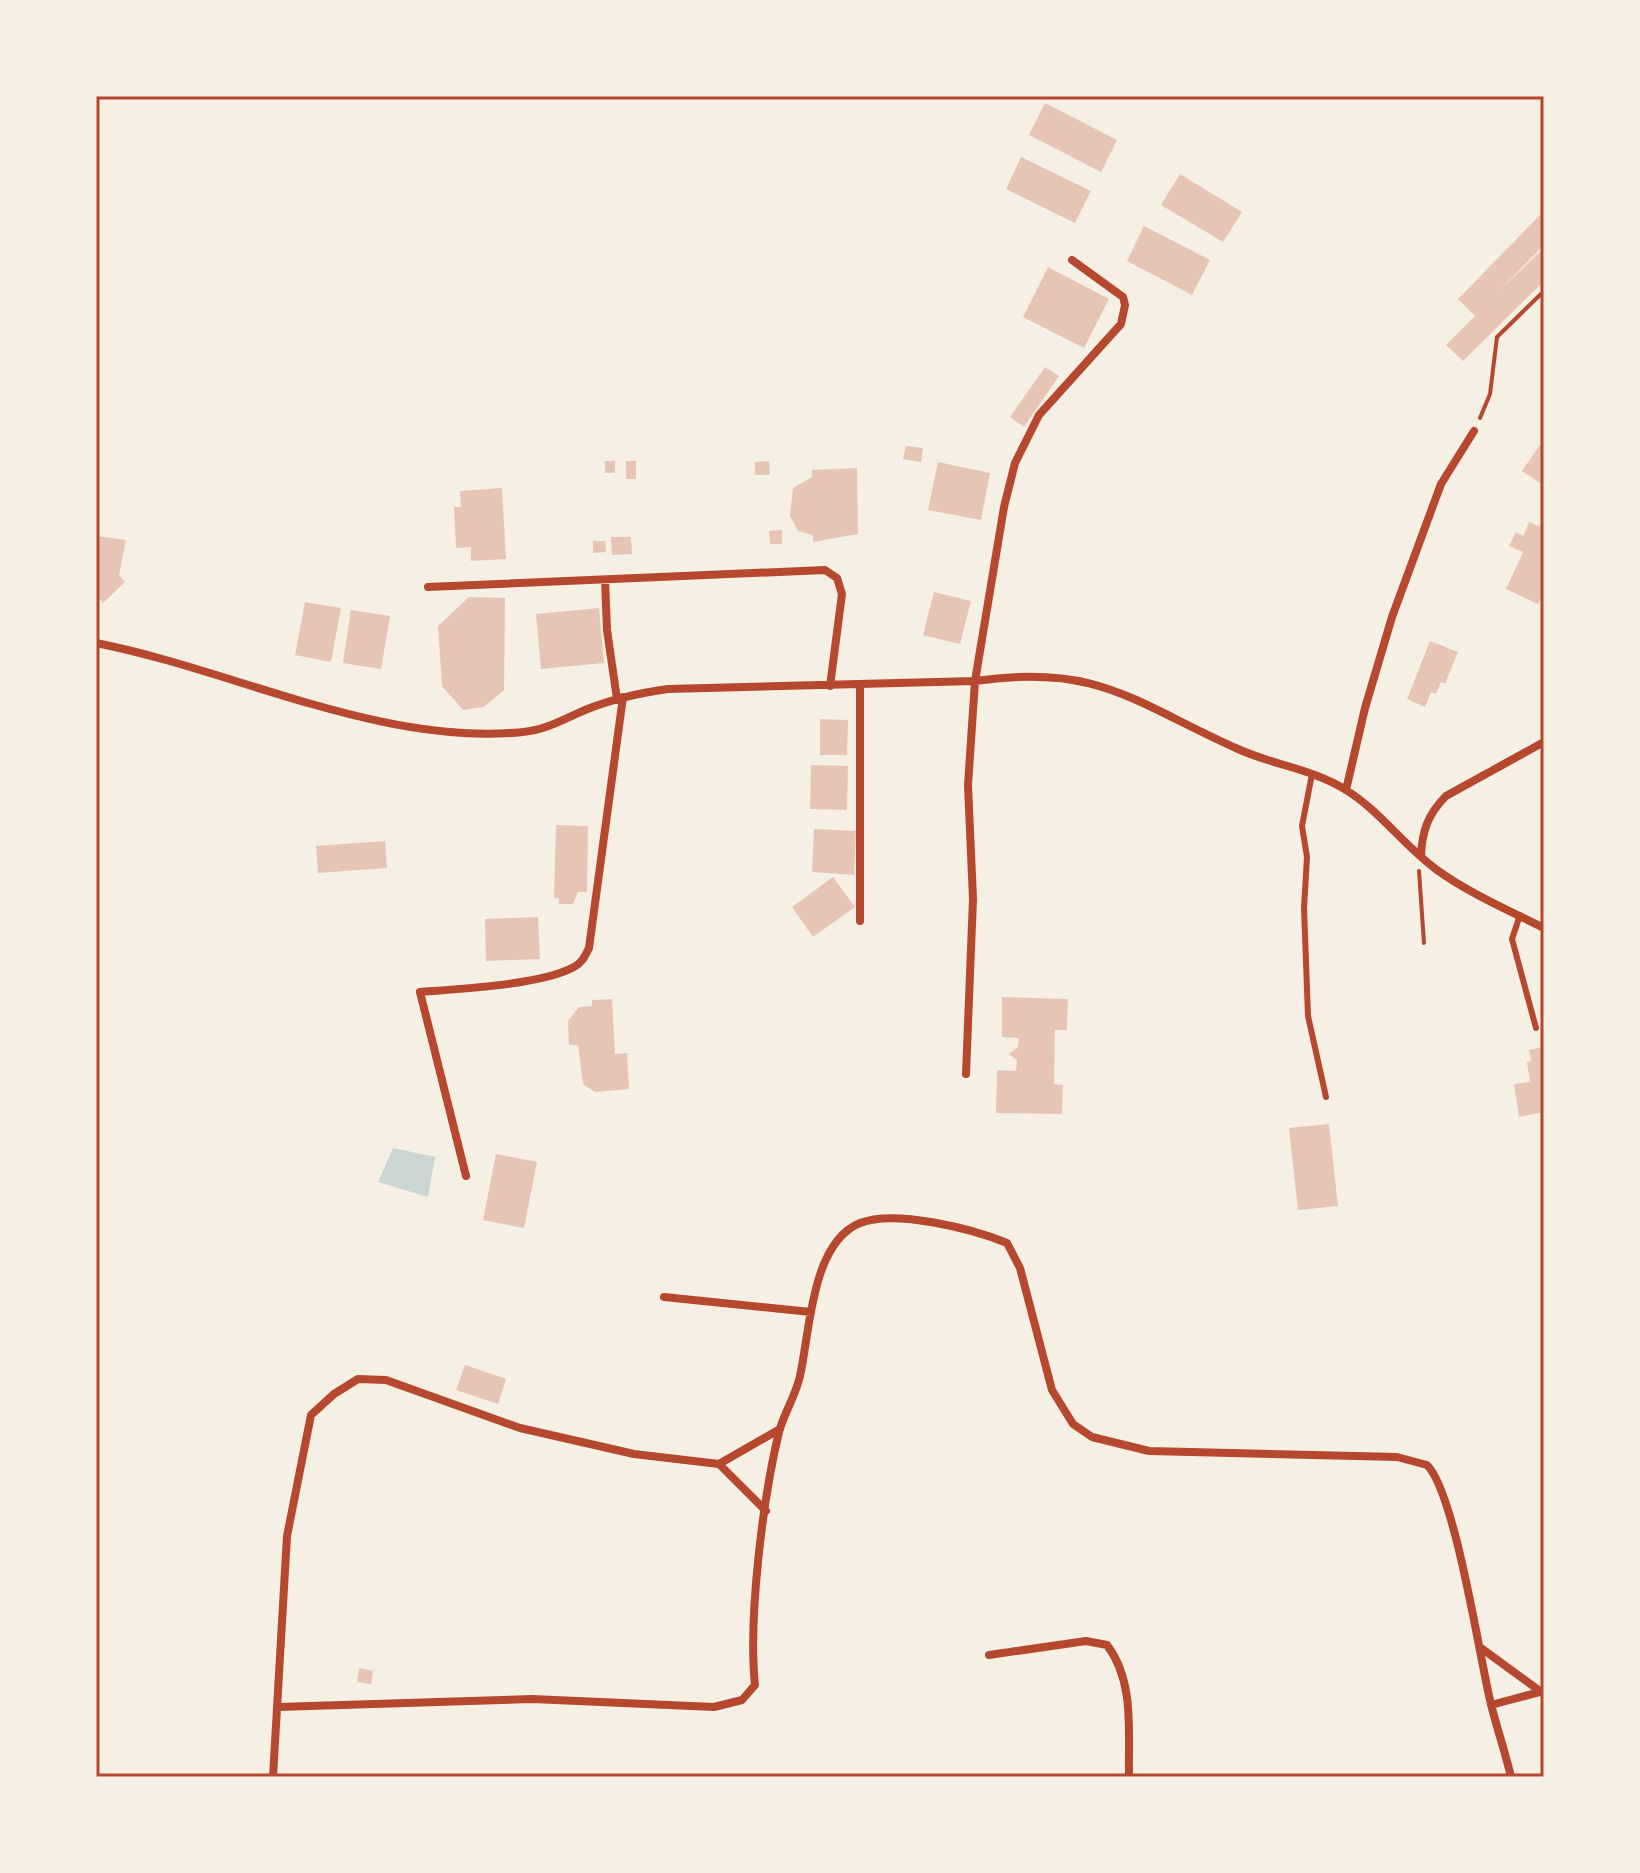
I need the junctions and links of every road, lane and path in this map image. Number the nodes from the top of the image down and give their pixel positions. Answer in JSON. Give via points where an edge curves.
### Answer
{"nodes":[{"id":1,"x":1072,"y":260,"type":"dead end"},
{"id":2,"x":1544,"y":291,"type":"edge"},
{"id":3,"x":1474,"y":431,"type":"joint"},
{"id":4,"x":605,"y":580,"type":"junction"},
{"id":5,"x":428,"y":587,"type":"dead end"},
{"id":6,"x":96,"y":643,"type":"edge"},
{"id":7,"x":975,"y":681,"type":"junction"},
{"id":8,"x":860,"y":685,"type":"junction"},
{"id":9,"x":830,"y":686,"type":"junction"},
{"id":10,"x":620,"y":698,"type":"junction"},
{"id":11,"x":1544,"y":742,"type":"edge"},
{"id":12,"x":1312,"y":774,"type":"junction"},
{"id":13,"x":1346,"y":790,"type":"junction"},
{"id":14,"x":1421,"y":856,"type":"junction"},
{"id":15,"x":1520,"y":915,"type":"junction"},
{"id":16,"x":860,"y":921,"type":"dead end"},
{"id":17,"x":1544,"y":928,"type":"edge"},
{"id":18,"x":1424,"y":943,"type":"dead end"},
{"id":19,"x":1536,"y":1028,"type":"dead end"},
{"id":20,"x":966,"y":1074,"type":"dead end"},
{"id":21,"x":1326,"y":1097,"type":"dead end"},
{"id":22,"x":466,"y":1176,"type":"dead end"},
{"id":23,"x":664,"y":1297,"type":"dead end"},
{"id":24,"x":811,"y":1312,"type":"junction"},
{"id":25,"x":780,"y":1429,"type":"junction"},
{"id":26,"x":719,"y":1464,"type":"junction"},
{"id":27,"x":766,"y":1511,"type":"junction"},
{"id":28,"x":1481,"y":1647,"type":"junction"},
{"id":29,"x":989,"y":1655,"type":"dead end"},
{"id":30,"x":1542,"y":1693,"type":"edge"},
{"id":31,"x":1491,"y":1705,"type":"junction"},
{"id":32,"x":278,"y":1707,"type":"junction"},
{"id":33,"x":273,"y":1777,"type":"edge"},
{"id":34,"x":1129,"y":1777,"type":"edge"},
{"id":35,"x":1511,"y":1777,"type":"edge"}],
"edges":[{"from":1,"to":7,"type":"street","via":[[1123,297],[1124,316],[1039,415],[1015,463]]},
{"from":2,"to":3,"type":"path","via":[[1497,337],[1490,394]]},
{"from":3,"to":13,"type":"street","via":[[1441,484],[1392,617]]},
{"from":4,"to":5,"type":"street"},
{"from":4,"to":9,"type":"street","via":[[834,573],[842,594]]},
{"from":4,"to":10,"type":"street","via":[[607,630]]},
{"from":6,"to":10,"type":"street","via":[[228,675],[345,713],[464,732],[543,729]]},
{"from":7,"to":8,"type":"street"},
{"from":7,"to":12,"type":"street","via":[[1017,675],[1074,678],[1135,697],[1241,750]]},
{"from":7,"to":20,"type":"street","via":[[968,785],[973,899]]},
{"from":8,"to":9,"type":"street"},
{"from":8,"to":16,"type":"street"},
{"from":9,"to":10,"type":"street","via":[[668,689]]},
{"from":10,"to":22,"type":"street","via":[[585,957],[562,972],[420,992]]},
{"from":11,"to":14,"type":"street","via":[[1446,796],[1427,822]]},
{"from":12,"to":13,"type":"street"},
{"from":12,"to":21,"type":"lane","via":[[1302,826],[1307,857],[1308,1016]]},
{"from":13,"to":14,"type":"street"},
{"from":14,"to":15,"type":"street","via":[[1460,884]]},
{"from":14,"to":18,"type":"path"},
{"from":15,"to":17,"type":"street"},
{"from":15,"to":19,"type":"lane","via":[[1512,939]]},
{"from":23,"to":24,"type":"street"},
{"from":24,"to":25,"type":"street","via":[[799,1380]]},
{"from":24,"to":28,"type":"street","via":[[824,1264],[846,1232],[860,1223],[884,1219],[941,1225],[1007,1243],[1020,1268],[1052,1390],[1073,1424],[1092,1437],[1149,1451],[1397,1457],[1427,1465],[1451,1517]]},
{"from":25,"to":26,"type":"street"},
{"from":25,"to":27,"type":"street"},
{"from":26,"to":27,"type":"street"},
{"from":26,"to":32,"type":"street","via":[[634,1454],[520,1428],[386,1380],[358,1379],[311,1415],[287,1536]]},
{"from":27,"to":32,"type":"street","via":[[755,1685],[742,1700],[714,1707],[532,1699]]},
{"from":28,"to":30,"type":"street"},
{"from":28,"to":31,"type":"street"},
{"from":29,"to":34,"type":"street","via":[[1086,1641],[1107,1645],[1125,1679]]},
{"from":30,"to":31,"type":"street"},
{"from":31,"to":35,"type":"street"},
{"from":32,"to":33,"type":"street"}]}
